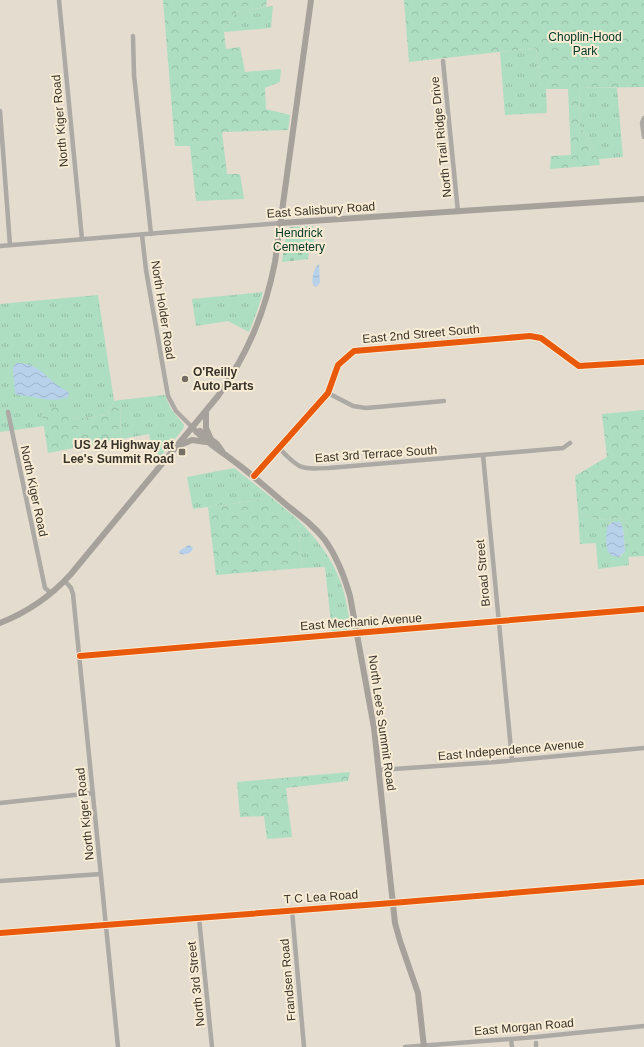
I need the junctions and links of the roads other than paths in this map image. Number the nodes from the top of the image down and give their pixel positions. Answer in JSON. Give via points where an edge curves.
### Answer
{"nodes":[{"id":1,"x":59,"y":0,"type":"edge"},
{"id":2,"x":311,"y":0,"type":"edge"},
{"id":3,"x":133,"y":36,"type":"dead end"},
{"id":4,"x":443,"y":61,"type":"dead end"},
{"id":5,"x":0,"y":111,"type":"edge"},
{"id":6,"x":644,"y":118,"type":"edge"},
{"id":7,"x":644,"y":137,"type":"edge"},
{"id":8,"x":644,"y":199,"type":"edge"},
{"id":9,"x":458,"y":212,"type":"junction"},
{"id":10,"x":281,"y":223,"type":"junction"},
{"id":11,"x":150,"y":234,"type":"junction"},
{"id":12,"x":142,"y":235,"type":"junction"},
{"id":13,"x":82,"y":239,"type":"junction"},
{"id":14,"x":10,"y":245,"type":"junction"},
{"id":15,"x":0,"y":246,"type":"edge"},
{"id":16,"x":644,"y":362,"type":"edge"},
{"id":17,"x":328,"y":393,"type":"junction"},
{"id":18,"x":444,"y":401,"type":"dead end"},
{"id":19,"x":206,"y":411,"type":"junction"},
{"id":20,"x":8,"y":412,"type":"dead end"},
{"id":21,"x":192,"y":427,"type":"junction"},
{"id":22,"x":210,"y":441,"type":"junction"},
{"id":23,"x":570,"y":443,"type":"dead end"},
{"id":24,"x":177,"y":446,"type":"junction"},
{"id":25,"x":280,"y":448,"type":"junction"},
{"id":26,"x":482,"y":455,"type":"junction"},
{"id":27,"x":254,"y":476,"type":"junction"},
{"id":28,"x":65,"y":581,"type":"junction"},
{"id":29,"x":51,"y":594,"type":"junction"},
{"id":30,"x":644,"y":609,"type":"edge"},
{"id":31,"x":498,"y":622,"type":"junction"},
{"id":32,"x":0,"y":623,"type":"edge"},
{"id":33,"x":357,"y":634,"type":"junction"},
{"id":34,"x":80,"y":656,"type":"junction"},
{"id":35,"x":644,"y":748,"type":"edge"},
{"id":36,"x":512,"y":760,"type":"junction"},
{"id":37,"x":379,"y":770,"type":"junction"},
{"id":38,"x":93,"y":794,"type":"junction"},
{"id":39,"x":0,"y":803,"type":"edge"},
{"id":40,"x":101,"y":874,"type":"junction"},
{"id":41,"x":0,"y":881,"type":"edge"},
{"id":42,"x":644,"y":882,"type":"edge"},
{"id":43,"x":392,"y":903,"type":"junction"},
{"id":44,"x":292,"y":910,"type":"junction"},
{"id":45,"x":199,"y":918,"type":"junction"},
{"id":46,"x":106,"y":925,"type":"junction"},
{"id":47,"x":0,"y":933,"type":"edge"},
{"id":48,"x":644,"y":1026,"type":"edge"},
{"id":49,"x":511,"y":1039,"type":"junction"},
{"id":50,"x":424,"y":1046,"type":"edge"},
{"id":51,"x":442,"y":1046,"type":"edge"},
{"id":52,"x":118,"y":1047,"type":"edge"},
{"id":53,"x":212,"y":1047,"type":"edge"},
{"id":54,"x":304,"y":1047,"type":"edge"},
{"id":55,"x":405,"y":1047,"type":"edge"},
{"id":56,"x":512,"y":1047,"type":"edge"}],
"edges":[{"from":1,"to":13,"type":"street","name":"North Kiger Road"},
{"from":2,"to":10,"type":"main road"},
{"from":3,"to":11,"type":"street","via":[[134,75]]},
{"from":4,"to":9,"type":"street","name":"North Trail Ridge Drive"},
{"from":5,"to":14,"type":"street"},
{"from":6,"to":7,"type":"street"},
{"from":8,"to":9,"type":"main road","name":"East Salisbury Road"},
{"from":9,"to":10,"type":"main road","name":"East Salisbury Road"},
{"from":10,"to":11,"type":"street","name":"East Salisbury Road"},
{"from":10,"to":19,"type":"main road","via":[[271,282],[258,323],[232,376]]},
{"from":11,"to":12,"type":"street","name":"East Salisbury Road"},
{"from":12,"to":13,"type":"street","name":"East Salisbury Road"},
{"from":12,"to":21,"type":"street","name":"North Holder Road","via":[[168,396],[176,411]]},
{"from":13,"to":14,"type":"street","name":"East Salisbury Road"},
{"from":14,"to":15,"type":"street","name":"East Salisbury Road"},
{"from":16,"to":17,"type":"street","name":"East 2nd Street South","via":[[579,366],[541,338],[530,336],[354,351],[338,365]]},
{"from":17,"to":18,"type":"street","via":[[353,406],[366,408]]},
{"from":17,"to":25,"type":"street","name":"East 2nd Street South"},
{"from":19,"to":21,"type":"main road"},
{"from":19,"to":22,"type":"main road","via":[[206,428]]},
{"from":20,"to":29,"type":"street","name":"North Kiger Road","via":[[45,588]]},
{"from":21,"to":22,"type":"main road","name":"North Lee's Summit Road"},
{"from":21,"to":24,"type":"main road"},
{"from":22,"to":24,"type":"main road","via":[[192,440]]},
{"from":22,"to":27,"type":"main road","name":"North Lee's Summit Road","via":[[217,444],[222,452]]},
{"from":23,"to":26,"type":"street","name":"East 3rd Terrace South","via":[[563,448]]},
{"from":24,"to":28,"type":"main road"},
{"from":25,"to":26,"type":"street","name":"East 3rd Terrace South","via":[[294,464],[305,469]]},
{"from":25,"to":27,"type":"street","name":"East 2nd Street South"},
{"from":26,"to":31,"type":"street","name":"Broad Street"},
{"from":27,"to":33,"type":"main road","name":"North Lee's Summit Road","via":[[314,528],[336,557],[345,577]]},
{"from":28,"to":29,"type":"main road"},
{"from":28,"to":34,"type":"street","name":"North Kiger Road","via":[[72,588]]},
{"from":29,"to":32,"type":"main road","via":[[28,610]]},
{"from":30,"to":31,"type":"street","name":"East Mechanic Avenue"},
{"from":31,"to":33,"type":"street","name":"East Mechanic Avenue"},
{"from":31,"to":36,"type":"street","name":"Broad Street"},
{"from":33,"to":34,"type":"street","name":"East Mechanic Avenue"},
{"from":33,"to":37,"type":"main road","name":"North Lee's Summit Road"},
{"from":34,"to":38,"type":"street","name":"North Kiger Road"},
{"from":35,"to":36,"type":"street","name":"East Independence Avenue"},
{"from":36,"to":37,"type":"street","name":"East Independence Avenue"},
{"from":37,"to":43,"type":"main road","name":"North Lee's Summit Road"},
{"from":38,"to":39,"type":"street"},
{"from":38,"to":40,"type":"street","name":"North Kiger Road"},
{"from":40,"to":41,"type":"street"},
{"from":40,"to":46,"type":"street","name":"North Kiger Road"},
{"from":42,"to":43,"type":"street","name":"T C Lea Road"},
{"from":43,"to":44,"type":"street","name":"T C Lea Road"},
{"from":43,"to":50,"type":"main road","name":"North Lee's Summit Road","via":[[400,941],[418,993]]},
{"from":44,"to":45,"type":"street","name":"T C Lea Road"},
{"from":44,"to":54,"type":"street","name":"Frandsen Road"},
{"from":45,"to":46,"type":"street","name":"T C Lea Road"},
{"from":45,"to":53,"type":"street","name":"North 3rd Street"},
{"from":46,"to":47,"type":"street","name":"T C Lea Road"},
{"from":46,"to":52,"type":"street","name":"North Kiger Road"},
{"from":48,"to":49,"type":"street","name":"East Morgan Road"},
{"from":49,"to":51,"type":"street","name":"East Morgan Road"},
{"from":49,"to":56,"type":"street"},
{"from":50,"to":51,"type":"street","name":"East Morgan Road"},
{"from":50,"to":55,"type":"street","name":"East Morgan Road"}]}
